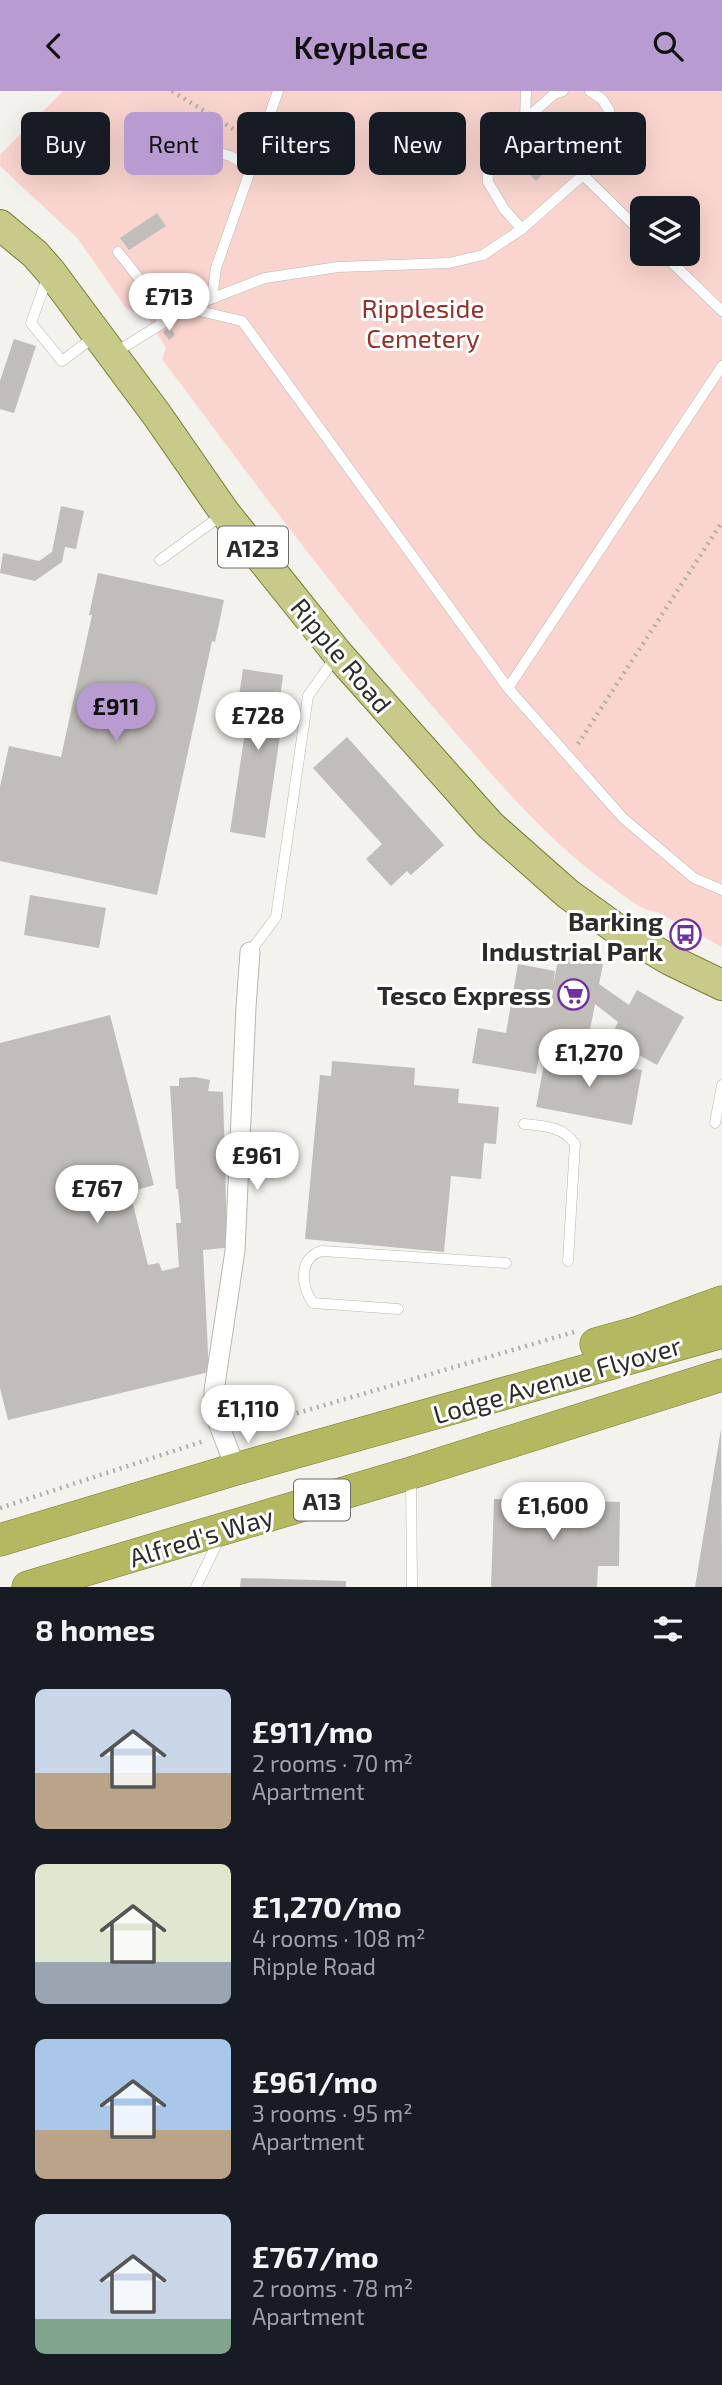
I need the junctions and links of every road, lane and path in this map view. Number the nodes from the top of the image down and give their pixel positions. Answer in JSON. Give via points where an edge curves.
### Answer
{"nodes":[{"id":1,"x":172,"y":91,"type":"edge"},
{"id":2,"x":278,"y":91,"type":"edge"},
{"id":3,"x":526,"y":91,"type":"edge"},
{"id":4,"x":563,"y":91,"type":"edge"},
{"id":5,"x":590,"y":91,"type":"edge"},
{"id":6,"x":271,"y":112,"type":"edge"},
{"id":7,"x":525,"y":112,"type":"edge"},
{"id":8,"x":533,"y":112,"type":"edge"},
{"id":9,"x":609,"y":112,"type":"edge"},
{"id":10,"x":237,"y":131,"type":"edge"},
{"id":11,"x":248,"y":175,"type":"edge"},
{"id":12,"x":488,"y":175,"type":"edge"},
{"id":13,"x":583,"y":175,"type":"joint"},
{"id":14,"x":630,"y":221,"type":"edge"},
{"id":15,"x":0,"y":225,"type":"edge"},
{"id":16,"x":522,"y":229,"type":"junction"},
{"id":17,"x":118,"y":252,"type":"dead end"},
{"id":18,"x":675,"y":266,"type":"edge"},
{"id":19,"x":50,"y":271,"type":"junction"},
{"id":20,"x":212,"y":298,"type":"junction"},
{"id":21,"x":187,"y":308,"type":"junction"},
{"id":22,"x":722,"y":311,"type":"edge"},
{"id":23,"x":163,"y":323,"type":"junction"},
{"id":24,"x":105,"y":344,"type":"junction"},
{"id":25,"x":722,"y":366,"type":"edge"},
{"id":26,"x":226,"y":513,"type":"junction"},
{"id":27,"x":722,"y":522,"type":"edge"},
{"id":28,"x":160,"y":560,"type":"dead end"},
{"id":29,"x":338,"y":654,"type":"junction"},
{"id":30,"x":508,"y":688,"type":"junction"},
{"id":31,"x":569,"y":758,"type":"junction"},
{"id":32,"x":722,"y":890,"type":"edge"},
{"id":33,"x":250,"y":951,"type":"joint"},
{"id":34,"x":722,"y":985,"type":"edge"},
{"id":35,"x":722,"y":1084,"type":"edge"},
{"id":36,"x":715,"y":1123,"type":"dead end"},
{"id":37,"x":524,"y":1124,"type":"dead end"},
{"id":38,"x":568,"y":1261,"type":"dead end"},
{"id":39,"x":506,"y":1263,"type":"dead end"},
{"id":40,"x":722,"y":1302,"type":"edge"},
{"id":41,"x":398,"y":1309,"type":"dead end"},
{"id":42,"x":579,"y":1330,"type":"dead end"},
{"id":43,"x":722,"y":1332,"type":"edge"},
{"id":44,"x":722,"y":1375,"type":"edge"},
{"id":45,"x":722,"y":1384,"type":"edge"},
{"id":46,"x":615,"y":1409,"type":"junction"},
{"id":47,"x":391,"y":1426,"type":"junction"},
{"id":48,"x":223,"y":1435,"type":"junction"},
{"id":49,"x":236,"y":1469,"type":"junction"},
{"id":50,"x":411,"y":1473,"type":"junction"},
{"id":51,"x":0,"y":1507,"type":"edge"},
{"id":52,"x":224,"y":1529,"type":"junction"},
{"id":53,"x":0,"y":1540,"type":"edge"},
{"id":54,"x":28,"y":1587,"type":"edge"},
{"id":55,"x":196,"y":1587,"type":"edge"},
{"id":56,"x":412,"y":1587,"type":"edge"}],
"edges":[{"from":1,"to":10,"type":"path"},
{"from":2,"to":6,"type":"lane"},
{"from":3,"to":7,"type":"lane"},
{"from":4,"to":8,"type":"lane"},
{"from":5,"to":9,"type":"lane"},
{"from":11,"to":20,"type":"lane","via":[[216,268]]},
{"from":12,"to":16,"type":"lane","via":[[504,209]]},
{"from":13,"to":14,"type":"lane"},
{"from":13,"to":16,"type":"lane"},
{"from":15,"to":19,"type":"main road","name":"Ripple Road","number":"A123"},
{"from":16,"to":20,"type":"lane","via":[[483,255],[449,263],[338,267],[265,278]]},
{"from":17,"to":23,"type":"lane","via":[[149,291]]},
{"from":18,"to":22,"type":"lane"},
{"from":19,"to":24,"type":"main road","name":"Ripple Road","number":"A123"},
{"from":19,"to":24,"type":"lane","via":[[31,323],[62,361]]},
{"from":20,"to":21,"type":"lane"},
{"from":21,"to":23,"type":"lane"},
{"from":21,"to":30,"type":"lane","via":[[242,321]]},
{"from":23,"to":24,"type":"lane"},
{"from":24,"to":26,"type":"main road","name":"Ripple Road","number":"A123"},
{"from":25,"to":30,"type":"lane"},
{"from":26,"to":28,"type":"lane"},
{"from":26,"to":29,"type":"main road","name":"Ripple Road","number":"A123"},
{"from":27,"to":31,"type":"path"},
{"from":29,"to":33,"type":"lane","via":[[308,696],[276,917]]},
{"from":29,"to":34,"type":"main road","name":"Ripple Road","number":"A123","via":[[490,825],[568,894],[625,934]]},
{"from":30,"to":31,"type":"lane"},
{"from":31,"to":32,"type":"lane","via":[[623,818],[694,878]]},
{"from":33,"to":48,"type":"street","via":[[235,1251],[214,1391],[214,1412]]},
{"from":35,"to":36,"type":"lane"},
{"from":37,"to":38,"type":"lane","via":[[555,1128],[575,1144]]},
{"from":39,"to":41,"type":"lane","via":[[322,1251],[308,1259],[303,1283],[313,1303]]},
{"from":40,"to":47,"type":"highway","number":"A13","via":[[636,1333],[472,1380]]},
{"from":42,"to":48,"type":"path"},
{"from":43,"to":47,"type":"highway","name":"Lodge Avenue Flyover","number":"A13"},
{"from":44,"to":46,"type":"highway","name":"Lodge Avenue Flyover","number":"A13"},
{"from":45,"to":46,"type":"highway","number":"A13"},
{"from":46,"to":50,"type":"highway","name":"Alfred's Way","number":"A13"},
{"from":47,"to":49,"type":"highway","name":"Alfred's Way","number":"A13"},
{"from":48,"to":49,"type":"street"},
{"from":48,"to":51,"type":"path"},
{"from":49,"to":53,"type":"highway","name":"Alfred's Way","number":"A13"},
{"from":50,"to":52,"type":"highway","name":"Alfred's Way","number":"A13"},
{"from":50,"to":56,"type":"lane"},
{"from":52,"to":54,"type":"highway","name":"Alfred's Way","number":"A13"},
{"from":52,"to":55,"type":"lane"}]}
